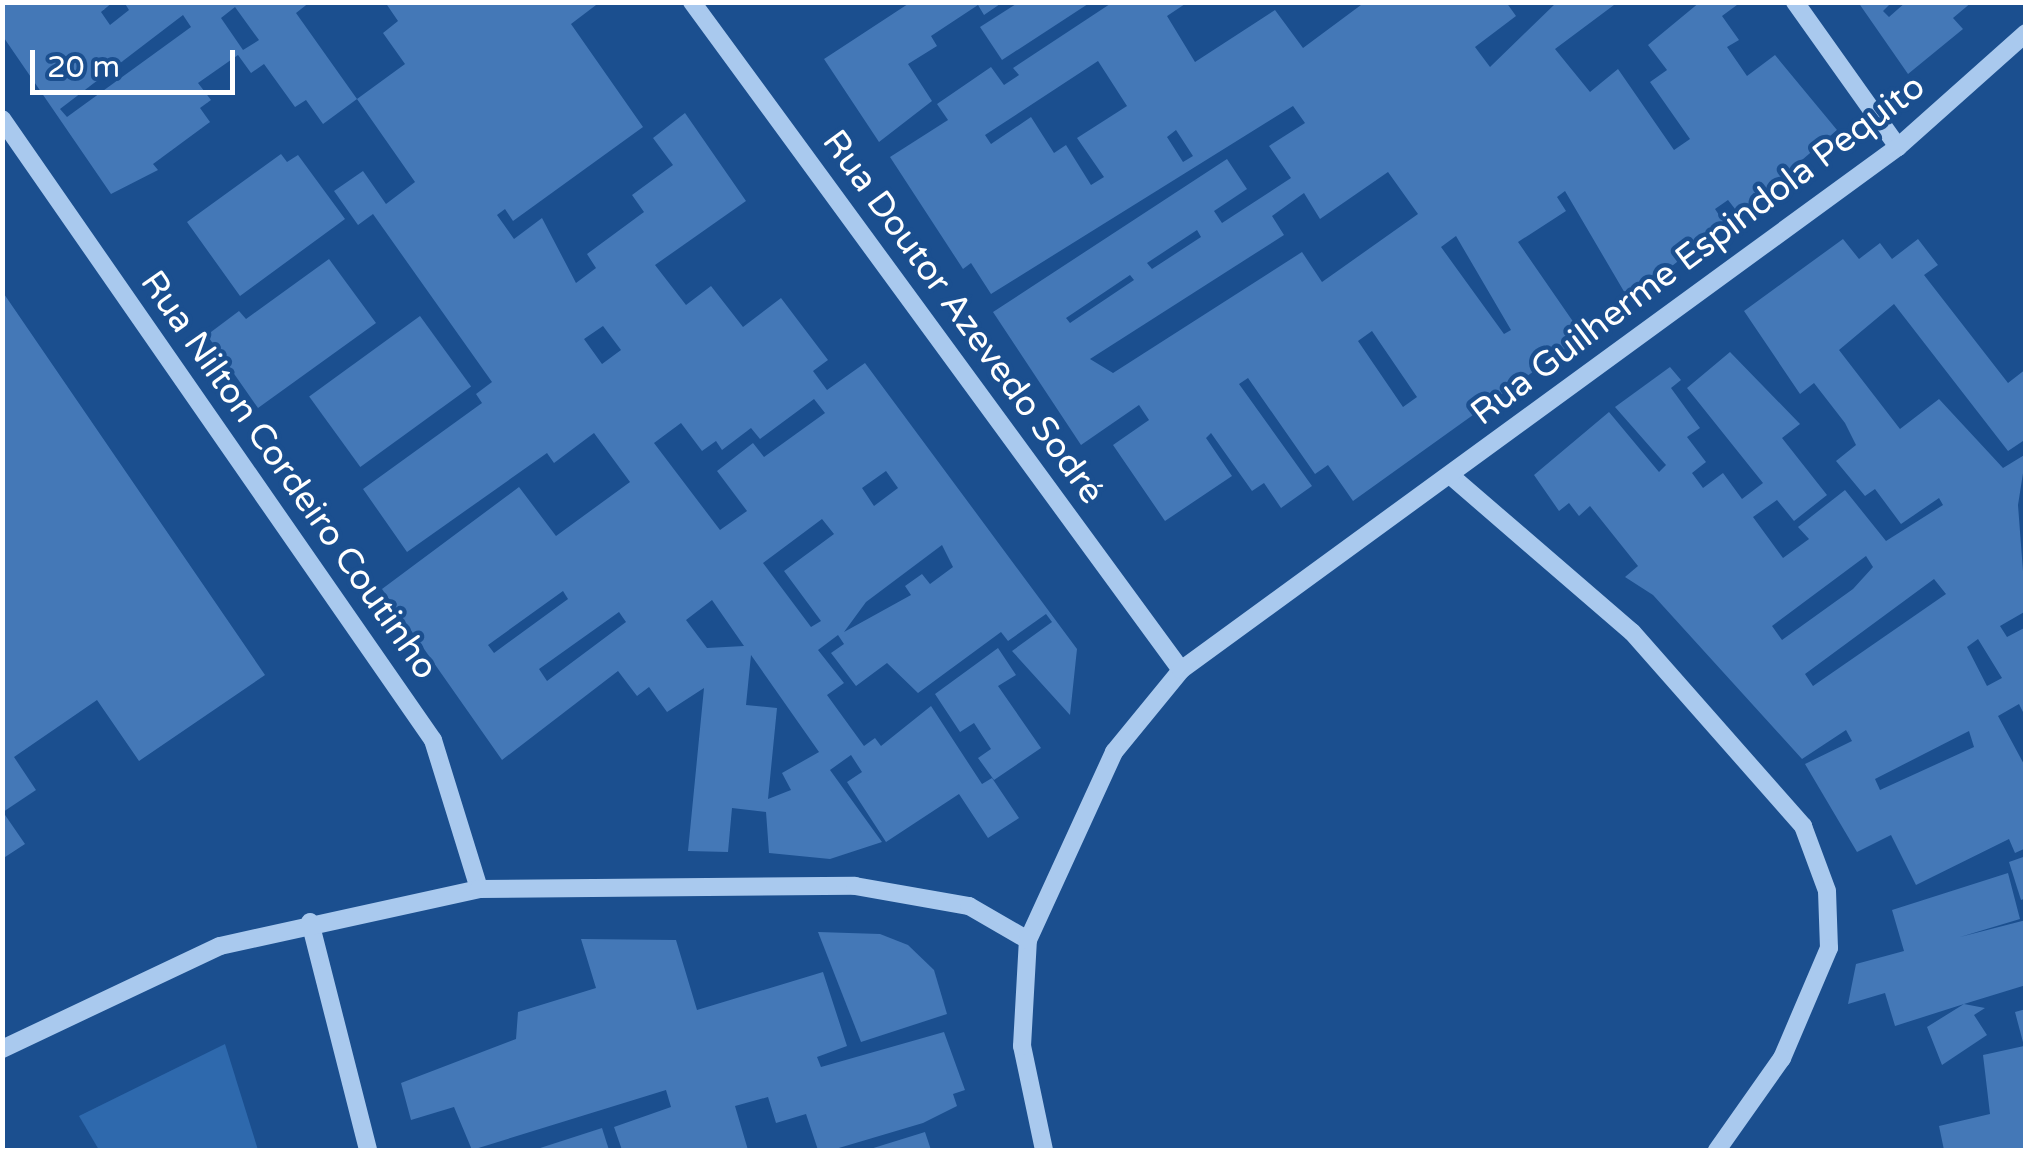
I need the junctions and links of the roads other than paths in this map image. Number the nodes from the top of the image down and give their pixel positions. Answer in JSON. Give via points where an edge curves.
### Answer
{"nodes":[{"id":1,"x":692,"y":2,"type":"edge"},
{"id":2,"x":1795,"y":2,"type":"edge"},
{"id":3,"x":2026,"y":32,"type":"edge"},
{"id":4,"x":2,"y":119,"type":"edge"},
{"id":5,"x":1898,"y":147,"type":"junction"},
{"id":6,"x":1452,"y":476,"type":"junction"},
{"id":7,"x":1182,"y":670,"type":"junction"},
{"id":8,"x":479,"y":889,"type":"junction"},
{"id":9,"x":310,"y":922,"type":"junction"},
{"id":10,"x":1028,"y":940,"type":"junction"},
{"id":11,"x":2,"y":1048,"type":"edge"},
{"id":12,"x":368,"y":1150,"type":"edge"},
{"id":13,"x":1044,"y":1150,"type":"edge"},
{"id":14,"x":1717,"y":1150,"type":"edge"}],
"edges":[{"from":1,"to":7,"type":"street","name":"Rua Doutor Azevedo Sodré"},
{"from":2,"to":5,"type":"street"},
{"from":3,"to":5,"type":"street","name":"Rua Guilherme Espindola Pequito"},
{"from":4,"to":8,"type":"street","name":"Rua Nilton Cordeiro Coutinho","via":[[432,740]]},
{"from":5,"to":6,"type":"street","name":"Rua Guilherme Espindola Pequito"},
{"from":6,"to":7,"type":"street","name":"Rua Guilherme Espindola Pequito"},
{"from":6,"to":14,"type":"street","via":[[1632,632],[1803,826],[1827,890],[1829,948],[1782,1058]]},
{"from":7,"to":10,"type":"street","name":"Rua Guilherme Espindola Pequito","via":[[1114,752]]},
{"from":8,"to":9,"type":"street"},
{"from":8,"to":10,"type":"street","via":[[855,886],[969,906]]},
{"from":9,"to":11,"type":"street","via":[[185,960]]},
{"from":9,"to":12,"type":"street"},
{"from":10,"to":13,"type":"street","name":"Rua Guilherme Espindola Pequito","via":[[1022,1046]]}]}
